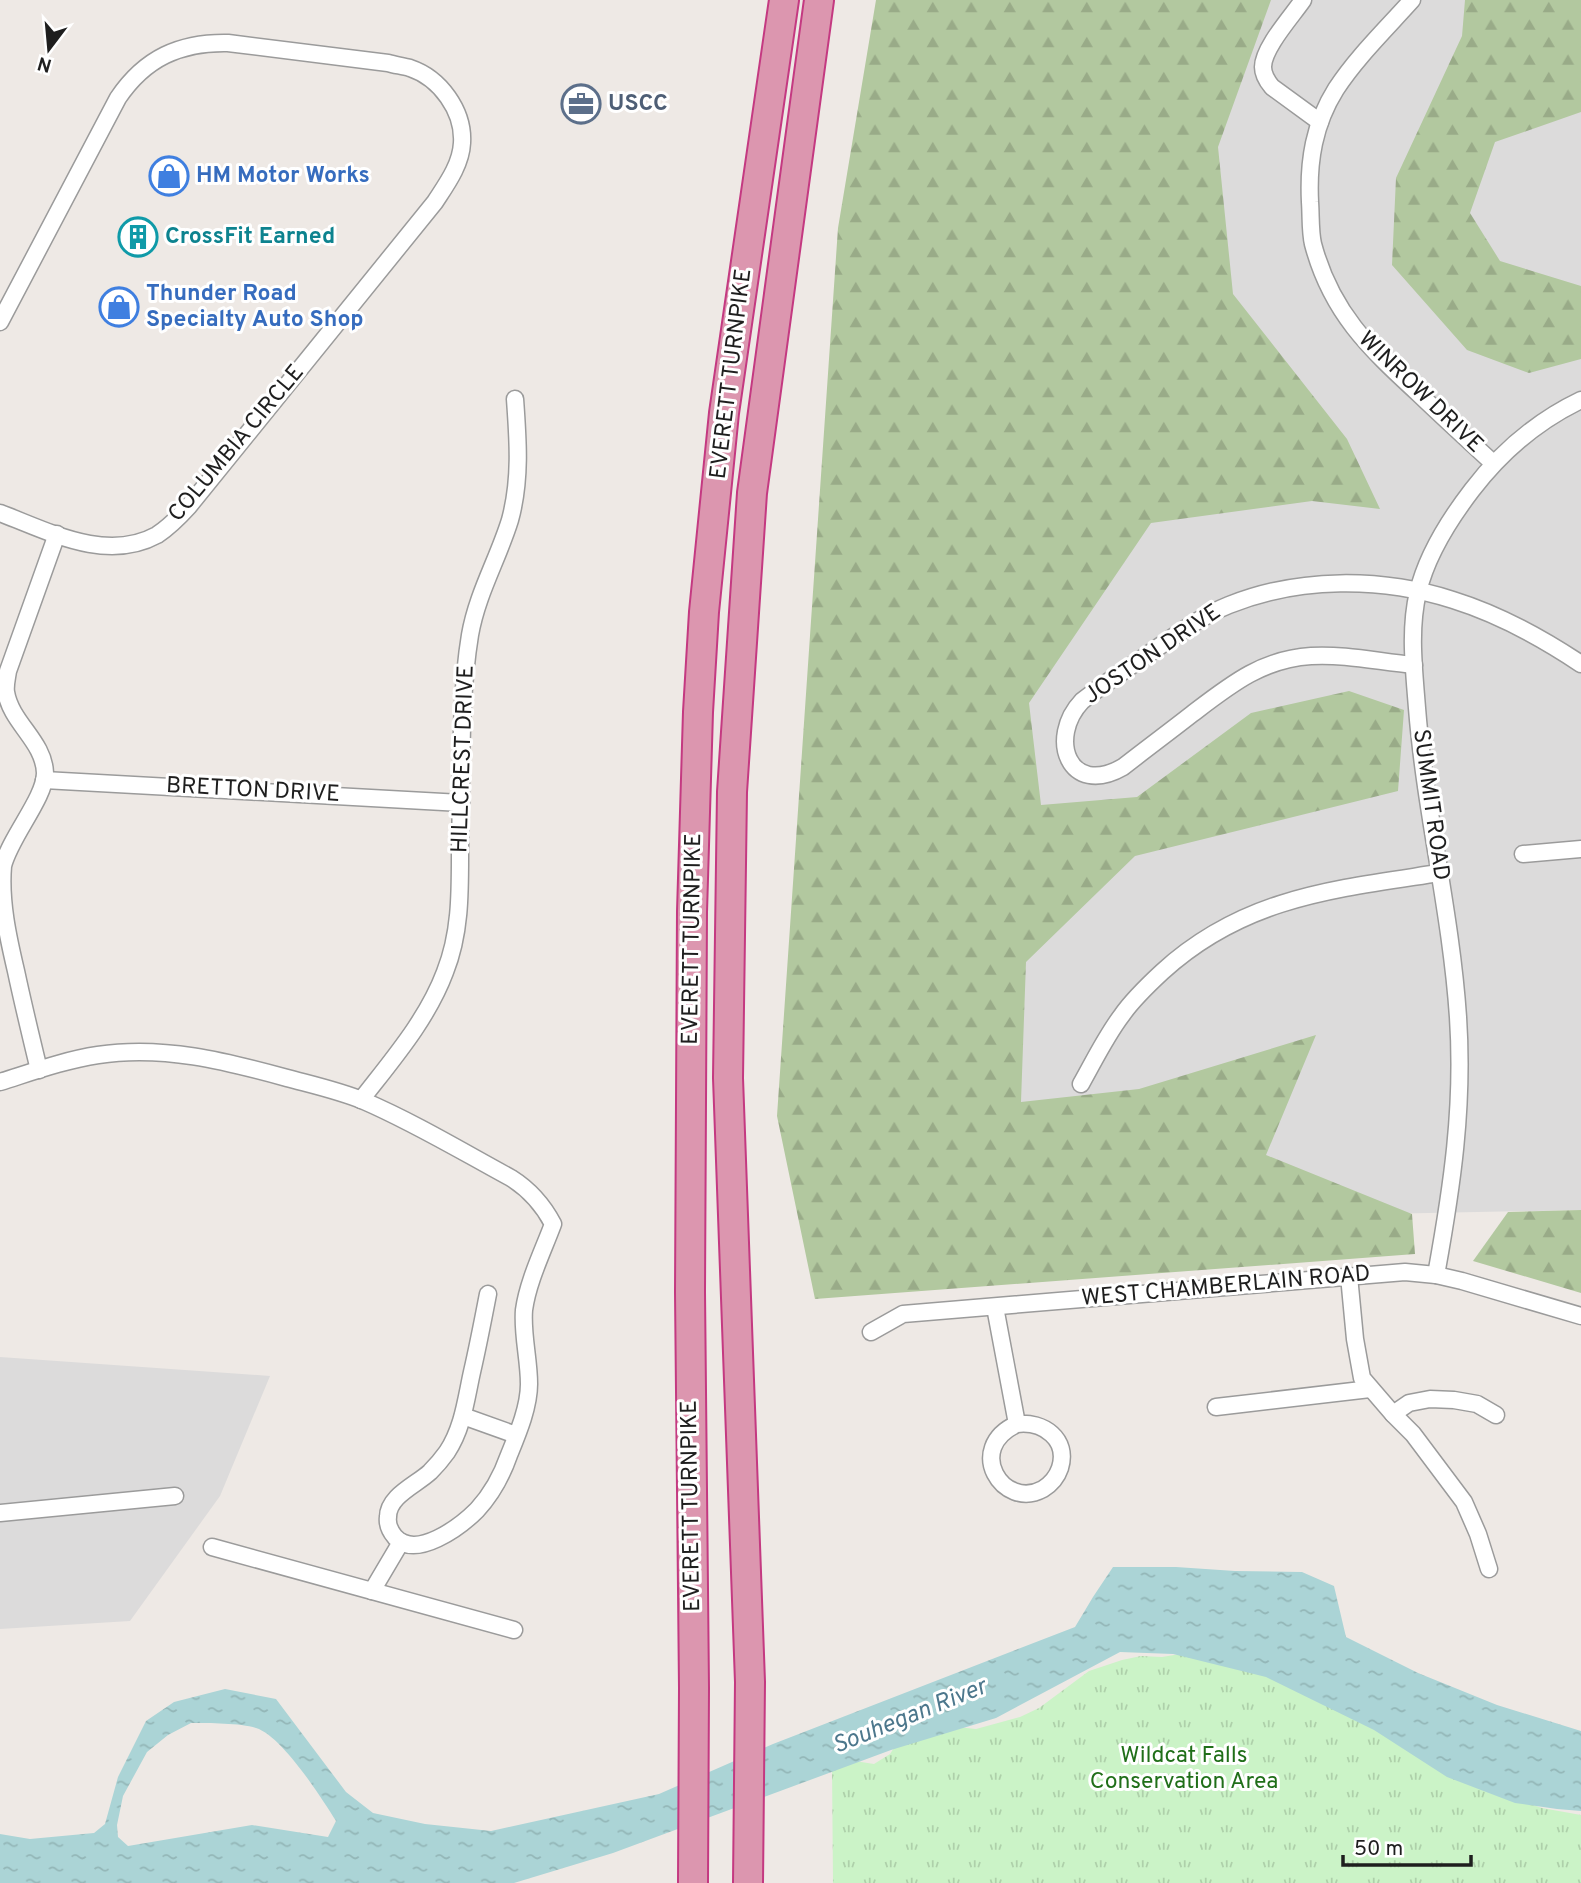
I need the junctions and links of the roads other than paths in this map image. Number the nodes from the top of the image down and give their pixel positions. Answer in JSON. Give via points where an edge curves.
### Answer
{"nodes":[{"id":1,"x":784,"y":0,"type":"edge"},
{"id":2,"x":819,"y":0,"type":"edge"},
{"id":3,"x":1303,"y":0,"type":"edge"},
{"id":4,"x":1412,"y":0,"type":"edge"},
{"id":5,"x":1320,"y":122,"type":"junction"},
{"id":6,"x":0,"y":322,"type":"edge"},
{"id":7,"x":515,"y":399,"type":"dead end"},
{"id":8,"x":1581,"y":400,"type":"edge"},
{"id":9,"x":1493,"y":463,"type":"junction"},
{"id":10,"x":0,"y":513,"type":"edge"},
{"id":11,"x":57,"y":534,"type":"junction"},
{"id":12,"x":1418,"y":590,"type":"junction"},
{"id":13,"x":1581,"y":664,"type":"edge"},
{"id":14,"x":1414,"y":666,"type":"junction"},
{"id":15,"x":44,"y":780,"type":"junction"},
{"id":16,"x":461,"y":803,"type":"junction"},
{"id":17,"x":1581,"y":849,"type":"edge"},
{"id":18,"x":1523,"y":854,"type":"dead end"},
{"id":19,"x":1439,"y":873,"type":"junction"},
{"id":20,"x":39,"y":1070,"type":"junction"},
{"id":21,"x":0,"y":1082,"type":"edge"},
{"id":22,"x":1081,"y":1084,"type":"dead end"},
{"id":23,"x":360,"y":1100,"type":"junction"},
{"id":24,"x":1436,"y":1275,"type":"junction"},
{"id":25,"x":1349,"y":1276,"type":"junction"},
{"id":26,"x":488,"y":1294,"type":"dead end"},
{"id":27,"x":995,"y":1307,"type":"junction"},
{"id":28,"x":1581,"y":1316,"type":"edge"},
{"id":29,"x":871,"y":1332,"type":"dead end"},
{"id":30,"x":1370,"y":1389,"type":"junction"},
{"id":31,"x":1216,"y":1407,"type":"dead end"},
{"id":32,"x":1393,"y":1414,"type":"junction"},
{"id":33,"x":1496,"y":1415,"type":"dead end"},
{"id":34,"x":463,"y":1416,"type":"junction"},
{"id":35,"x":1017,"y":1424,"type":"junction"},
{"id":36,"x":516,"y":1435,"type":"junction"},
{"id":37,"x":175,"y":1496,"type":"dead end"},
{"id":38,"x":0,"y":1513,"type":"edge"},
{"id":39,"x":401,"y":1542,"type":"junction"},
{"id":40,"x":212,"y":1547,"type":"dead end"},
{"id":41,"x":1489,"y":1569,"type":"dead end"},
{"id":42,"x":372,"y":1591,"type":"junction"},
{"id":43,"x":514,"y":1630,"type":"dead end"},
{"id":44,"x":748,"y":1882,"type":"edge"},
{"id":45,"x":693,"y":1883,"type":"edge"}],
"edges":[{"from":1,"to":45,"type":"highway","name":"EVERETT TURNPIKE","via":[[724,412],[698,712],[690,1292]]},
{"from":2,"to":44,"type":"highway","name":"EVERETT TURNPIKE","via":[[752,493],[732,792],[728,1078],[750,1682]]},
{"from":3,"to":5,"type":"street","via":[[1270,48],[1263,69],[1272,87]]},
{"from":4,"to":5,"type":"street","name":"WINROW DRIVE","via":[[1351,69]]},
{"from":5,"to":9,"type":"street","name":"WINROW DRIVE","via":[[1309,177],[1312,241],[1334,297],[1375,353]]},
{"from":6,"to":11,"type":"street","name":"COLUMBIA CIRCLE","via":[[118,98],[129,82],[158,58],[208,43],[228,43],[388,63],[428,77],[453,105],[462,144],[442,191],[189,506],[158,534],[124,546],[86,544]]},
{"from":7,"to":16,"type":"street","name":"HILLCREST DRIVE","via":[[517,485],[470,638]]},
{"from":8,"to":9,"type":"street","name":"SUMMIT ROAD","via":[[1539,423]]},
{"from":9,"to":12,"type":"street","name":"SUMMIT ROAD","via":[[1437,543]]},
{"from":10,"to":11,"type":"street","name":"COLUMBIA CIRCLE"},
{"from":11,"to":15,"type":"street","via":[[6,683],[13,711],[39,750]]},
{"from":12,"to":13,"type":"street","via":[[1510,624]]},
{"from":12,"to":14,"type":"street","name":"SUMMIT ROAD","via":[[1413,616]]},
{"from":12,"to":14,"type":"street","name":"JOSTON DRIVE","via":[[1338,583],[1301,585],[1227,605],[1167,640],[1082,701],[1068,721],[1067,755],[1084,774],[1111,773],[1232,684],[1272,663],[1324,655]]},
{"from":14,"to":19,"type":"street","name":"SUMMIT ROAD","via":[[1421,758]]},
{"from":15,"to":16,"type":"street","name":"BRETTON DRIVE"},
{"from":15,"to":20,"type":"street","via":[[11,843],[0,895]]},
{"from":16,"to":23,"type":"street","name":"HILLCREST DRIVE","via":[[458,918],[451,956],[428,1010]]},
{"from":17,"to":18,"type":"street"},
{"from":19,"to":22,"type":"street","via":[[1329,890],[1224,927],[1176,960],[1137,996]]},
{"from":19,"to":24,"type":"street","name":"SUMMIT ROAD","via":[[1454,971],[1460,1070],[1459,1123]]},
{"from":20,"to":21,"type":"street"},
{"from":20,"to":23,"type":"street","via":[[97,1055],[184,1054]]},
{"from":23,"to":36,"type":"street","via":[[522,1185],[553,1224],[526,1300],[529,1387]]},
{"from":24,"to":25,"type":"street","name":"WEST CHAMBERLAIN ROAD"},
{"from":24,"to":28,"type":"street","name":"WEST CHAMBERLAIN ROAD"},
{"from":25,"to":27,"type":"street","name":"WEST CHAMBERLAIN ROAD"},
{"from":25,"to":30,"type":"street","via":[[1362,1378]]},
{"from":26,"to":34,"type":"street"},
{"from":27,"to":29,"type":"street","name":"WEST CHAMBERLAIN ROAD","via":[[903,1314]]},
{"from":27,"to":35,"type":"street"},
{"from":30,"to":31,"type":"street"},
{"from":30,"to":32,"type":"street"},
{"from":32,"to":33,"type":"street","via":[[1409,1403],[1430,1399],[1477,1404]]},
{"from":32,"to":41,"type":"street","via":[[1464,1502]]},
{"from":34,"to":36,"type":"street"},
{"from":34,"to":39,"type":"street","via":[[440,1462],[390,1507],[388,1524]]},
{"from":35,"to":35,"type":"street","via":[[1048,1430],[1060,1448],[1060,1470],[1046,1488],[1036,1492],[1012,1490],[994,1474],[991,1462],[997,1438]]},
{"from":36,"to":39,"type":"street","via":[[495,1485],[477,1510],[426,1543]]},
{"from":37,"to":38,"type":"street"},
{"from":39,"to":42,"type":"street"},
{"from":40,"to":42,"type":"street"},
{"from":42,"to":43,"type":"street"}]}
